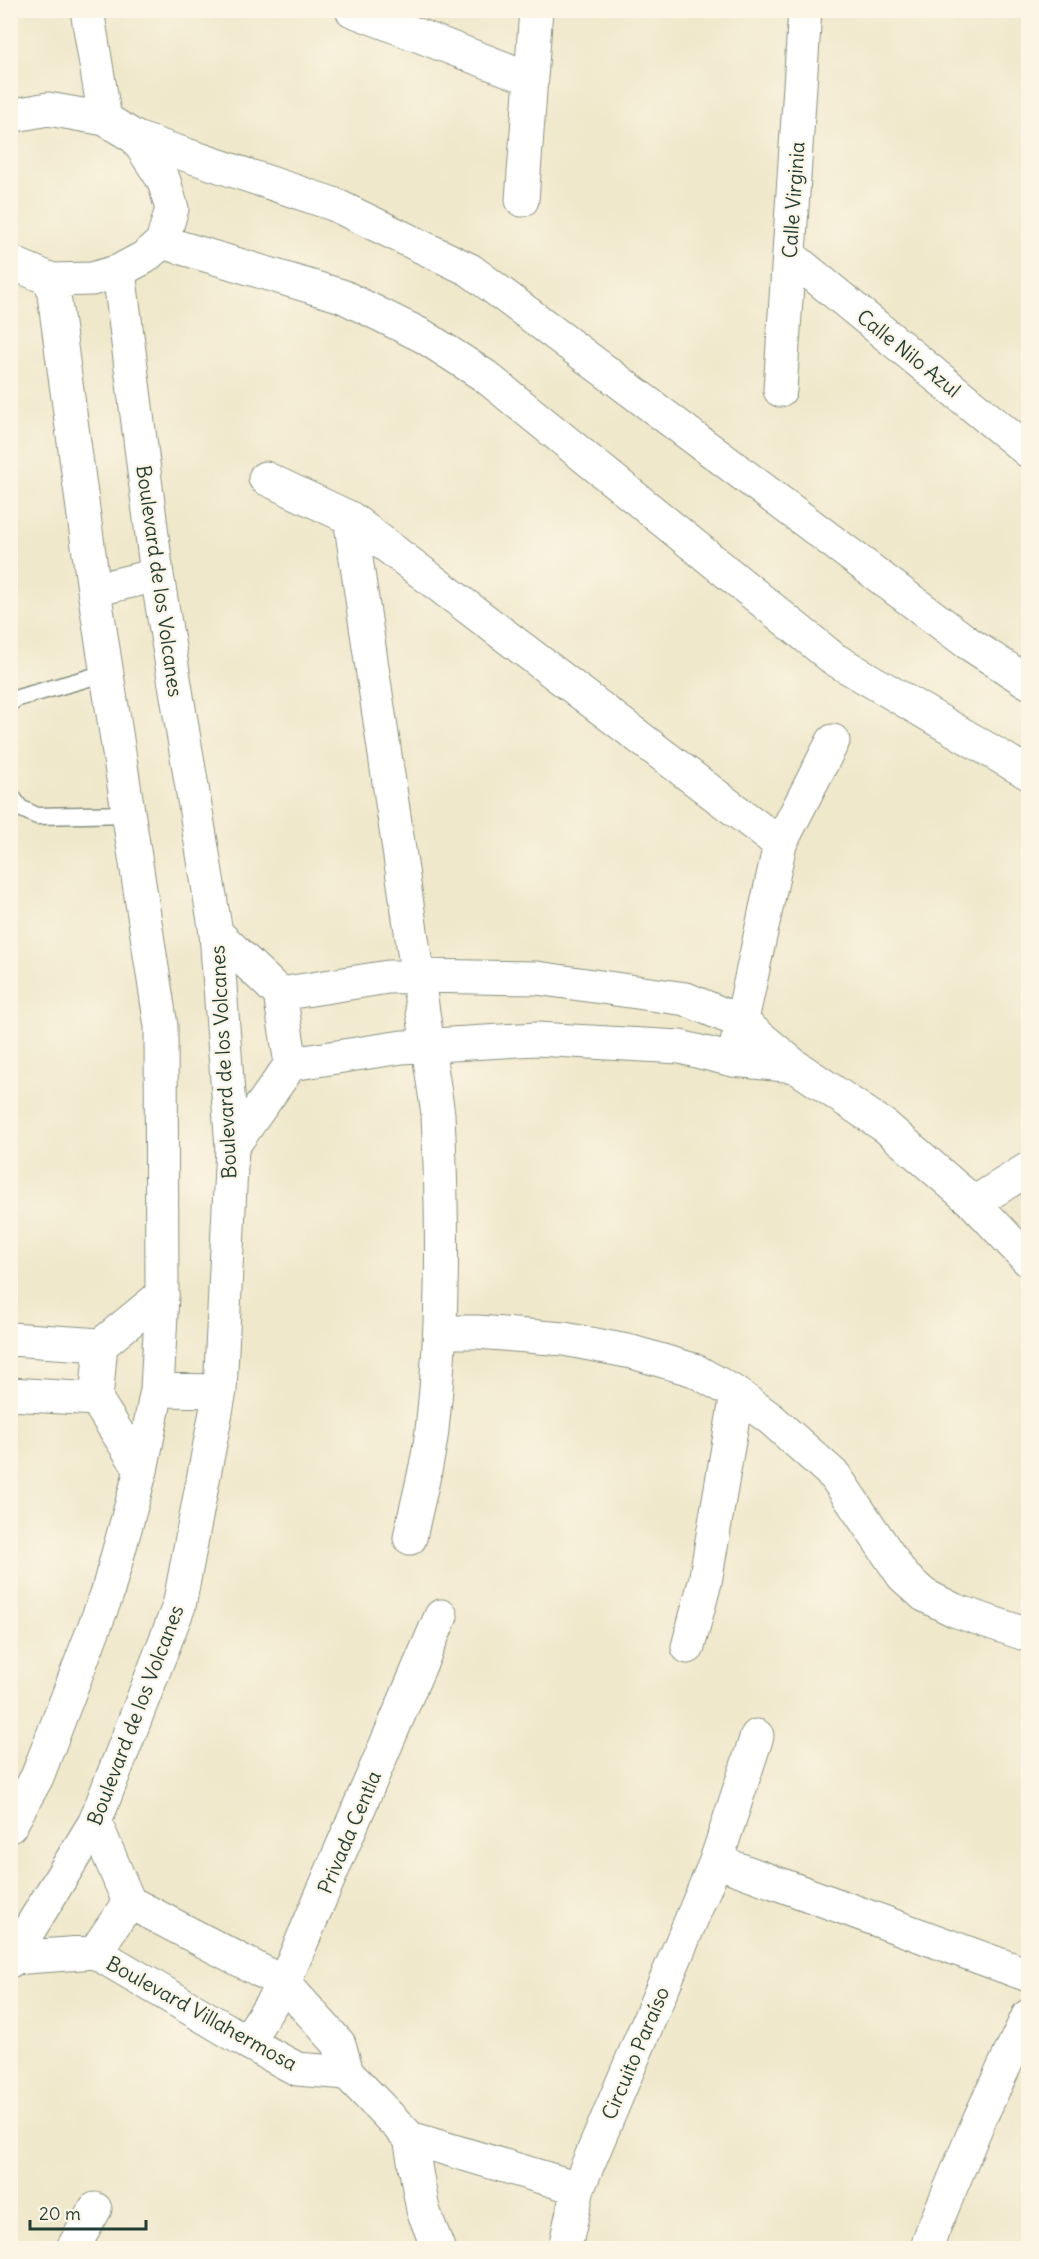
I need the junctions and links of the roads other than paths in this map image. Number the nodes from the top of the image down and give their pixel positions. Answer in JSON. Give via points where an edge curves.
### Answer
{"nodes":[{"id":1,"x":87,"y":10,"type":"edge"},
{"id":2,"x":352,"y":10,"type":"edge"},
{"id":3,"x":536,"y":10,"type":"edge"},
{"id":4,"x":805,"y":10,"type":"edge"},
{"id":5,"x":532,"y":79,"type":"junction"},
{"id":6,"x":10,"y":116,"type":"edge"},
{"id":7,"x":105,"y":119,"type":"junction"},
{"id":8,"x":136,"y":138,"type":"junction"},
{"id":9,"x":522,"y":200,"type":"dead end"},
{"id":10,"x":162,"y":242,"type":"junction"},
{"id":11,"x":789,"y":255,"type":"junction"},
{"id":12,"x":10,"y":261,"type":"edge"},
{"id":13,"x":119,"y":271,"type":"junction"},
{"id":14,"x":52,"y":280,"type":"junction"},
{"id":15,"x":780,"y":390,"type":"dead end"},
{"id":16,"x":1029,"y":451,"type":"edge"},
{"id":17,"x":265,"y":478,"type":"dead end"},
{"id":18,"x":350,"y":518,"type":"junction"},
{"id":19,"x":157,"y":575,"type":"junction"},
{"id":20,"x":94,"y":590,"type":"junction"},
{"id":21,"x":106,"y":673,"type":"junction"},
{"id":22,"x":1029,"y":682,"type":"edge"},
{"id":23,"x":10,"y":703,"type":"edge"},
{"id":24,"x":833,"y":741,"type":"dead end"},
{"id":25,"x":1029,"y":773,"type":"edge"},
{"id":26,"x":10,"y":794,"type":"edge"},
{"id":27,"x":128,"y":814,"type":"junction"},
{"id":28,"x":780,"y":844,"type":"junction"},
{"id":29,"x":216,"y":933,"type":"junction"},
{"id":30,"x":418,"y":976,"type":"junction"},
{"id":31,"x":280,"y":994,"type":"junction"},
{"id":32,"x":743,"y":1023,"type":"junction"},
{"id":33,"x":428,"y":1046,"type":"junction"},
{"id":34,"x":733,"y":1060,"type":"junction"},
{"id":35,"x":291,"y":1064,"type":"junction"},
{"id":36,"x":795,"y":1066,"type":"junction"},
{"id":37,"x":232,"y":1147,"type":"junction"},
{"id":38,"x":1029,"y":1169,"type":"edge"},
{"id":39,"x":974,"y":1203,"type":"junction"},
{"id":40,"x":1029,"y":1260,"type":"edge"},
{"id":41,"x":162,"y":1295,"type":"junction"},
{"id":42,"x":440,"y":1332,"type":"junction"},
{"id":43,"x":10,"y":1339,"type":"edge"},
{"id":44,"x":101,"y":1345,"type":"junction"},
{"id":45,"x":157,"y":1390,"type":"junction"},
{"id":46,"x":220,"y":1391,"type":"junction"},
{"id":47,"x":10,"y":1394,"type":"edge"},
{"id":48,"x":737,"y":1394,"type":"junction"},
{"id":49,"x":96,"y":1399,"type":"junction"},
{"id":50,"x":141,"y":1470,"type":"junction"},
{"id":51,"x":410,"y":1538,"type":"dead end"},
{"id":52,"x":441,"y":1617,"type":"dead end"},
{"id":53,"x":1029,"y":1635,"type":"edge"},
{"id":54,"x":688,"y":1647,"type":"dead end"},
{"id":55,"x":757,"y":1736,"type":"dead end"},
{"id":56,"x":95,"y":1822,"type":"junction"},
{"id":57,"x":10,"y":1826,"type":"edge"},
{"id":58,"x":716,"y":1861,"type":"junction"},
{"id":59,"x":129,"y":1902,"type":"junction"},
{"id":60,"x":95,"y":1952,"type":"junction"},
{"id":61,"x":11,"y":1958,"type":"edge"},
{"id":62,"x":1029,"y":1975,"type":"edge"},
{"id":63,"x":284,"y":1983,"type":"junction"},
{"id":64,"x":1029,"y":2016,"type":"edge"},
{"id":65,"x":248,"y":2042,"type":"junction"},
{"id":66,"x":347,"y":2073,"type":"junction"},
{"id":67,"x":410,"y":2138,"type":"junction"},
{"id":68,"x":578,"y":2188,"type":"junction"},
{"id":69,"x":95,"y":2209,"type":"dead end"},
{"id":70,"x":73,"y":2248,"type":"edge"},
{"id":71,"x":438,"y":2248,"type":"edge"},
{"id":72,"x":566,"y":2248,"type":"edge"},
{"id":73,"x":927,"y":2248,"type":"edge"}],
"edges":[{"from":1,"to":7,"type":"street"},
{"from":2,"to":5,"type":"street"},
{"from":3,"to":5,"type":"street"},
{"from":4,"to":11,"type":"street","name":"Calle Virginia"},
{"from":5,"to":9,"type":"street"},
{"from":6,"to":7,"type":"street","via":[[48,109]]},
{"from":7,"to":8,"type":"street"},
{"from":8,"to":10,"type":"street","via":[[164,181],[172,209]]},
{"from":8,"to":22,"type":"street","via":[[333,204],[470,270],[968,643]]},
{"from":10,"to":13,"type":"street"},
{"from":10,"to":25,"type":"street","via":[[342,296],[423,336],[485,376],[834,659]]},
{"from":11,"to":15,"type":"street","name":"Calle Virginia"},
{"from":11,"to":16,"type":"street","name":"Calle Nilo Azul"},
{"from":12,"to":14,"type":"street"},
{"from":13,"to":14,"type":"street","via":[[92,279]]},
{"from":13,"to":19,"type":"street","name":"Boulevard de los Volcanes"},
{"from":14,"to":20,"type":"street"},
{"from":17,"to":18,"type":"street"},
{"from":18,"to":28,"type":"street"},
{"from":18,"to":30,"type":"street"},
{"from":19,"to":20,"type":"street"},
{"from":19,"to":29,"type":"street","name":"Boulevard de los Volcanes"},
{"from":20,"to":21,"type":"street"},
{"from":21,"to":23,"type":"lane"},
{"from":21,"to":27,"type":"street"},
{"from":24,"to":28,"type":"street"},
{"from":26,"to":27,"type":"lane","via":[[20,808],[37,816]]},
{"from":27,"to":41,"type":"street","via":[[161,1026]]},
{"from":28,"to":32,"type":"street"},
{"from":29,"to":31,"type":"street"},
{"from":29,"to":37,"type":"street","name":"Boulevard de los Volcanes"},
{"from":30,"to":31,"type":"street"},
{"from":30,"to":32,"type":"street","via":[[537,978],[686,999]]},
{"from":30,"to":33,"type":"street"},
{"from":31,"to":35,"type":"street"},
{"from":32,"to":34,"type":"street"},
{"from":32,"to":36,"type":"street"},
{"from":33,"to":34,"type":"street","via":[[536,1039],[680,1047]]},
{"from":33,"to":35,"type":"street"},
{"from":33,"to":42,"type":"street","via":[[438,1114],[442,1206]]},
{"from":34,"to":36,"type":"street"},
{"from":35,"to":37,"type":"street"},
{"from":36,"to":39,"type":"street","via":[[885,1127]]},
{"from":37,"to":46,"type":"street","name":"Boulevard de los Volcanes"},
{"from":38,"to":39,"type":"street"},
{"from":39,"to":40,"type":"street"},
{"from":41,"to":44,"type":"street"},
{"from":41,"to":45,"type":"street"},
{"from":42,"to":48,"type":"street","via":[[564,1339],[632,1352],[694,1370]]},
{"from":42,"to":51,"type":"street","via":[[432,1432]]},
{"from":43,"to":44,"type":"street"},
{"from":44,"to":49,"type":"street"},
{"from":45,"to":46,"type":"street"},
{"from":45,"to":50,"type":"street"},
{"from":46,"to":56,"type":"street","name":"Boulevard de los Volcanes","via":[[179,1606]]},
{"from":47,"to":49,"type":"street"},
{"from":48,"to":53,"type":"street","via":[[835,1476],[903,1576],[924,1595],[954,1610]]},
{"from":48,"to":54,"type":"street","via":[[705,1582]]},
{"from":49,"to":50,"type":"street"},
{"from":50,"to":57,"type":"street","via":[[107,1594],[37,1777]]},
{"from":52,"to":63,"type":"street","name":"Privada Centla"},
{"from":55,"to":58,"type":"street","name":"Circuito Paraíso"},
{"from":56,"to":59,"type":"street"},
{"from":56,"to":61,"type":"street","name":"Boulevard de los Volcanes"},
{"from":58,"to":62,"type":"street"},
{"from":58,"to":68,"type":"street","name":"Circuito Paraíso"},
{"from":59,"to":60,"type":"street","name":"Boulevard Villahermosa"},
{"from":59,"to":63,"type":"street"},
{"from":60,"to":61,"type":"street","name":"Boulevard Villahermosa"},
{"from":60,"to":65,"type":"street","name":"Boulevard Villahermosa"},
{"from":63,"to":65,"type":"street","name":"Privada Centla"},
{"from":63,"to":66,"type":"street","via":[[339,2044]]},
{"from":64,"to":73,"type":"street","via":[[980,2118]]},
{"from":65,"to":66,"type":"street","name":"Boulevard Villahermosa","via":[[297,2069]]},
{"from":66,"to":67,"type":"street"},
{"from":67,"to":68,"type":"street"},
{"from":67,"to":71,"type":"street","via":[[423,2210]]},
{"from":68,"to":72,"type":"street","name":"Circuito Paraíso"},
{"from":69,"to":70,"type":"street"}]}
